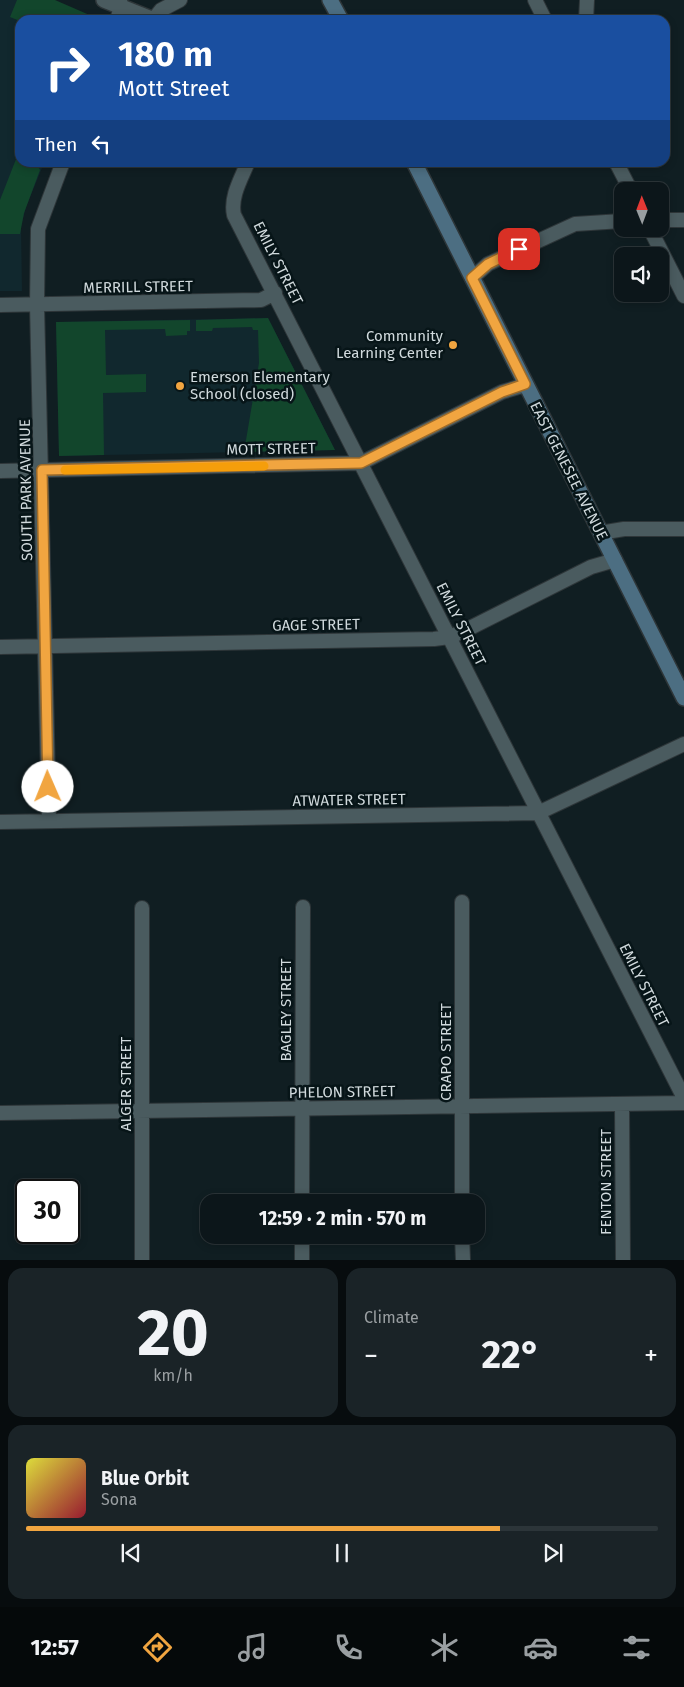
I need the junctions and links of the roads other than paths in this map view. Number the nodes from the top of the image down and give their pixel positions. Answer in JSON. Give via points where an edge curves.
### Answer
{"nodes":[{"id":1,"x":104,"y":0,"type":"edge"},
{"id":2,"x":180,"y":0,"type":"edge"},
{"id":3,"x":330,"y":0,"type":"edge"},
{"id":4,"x":535,"y":0,"type":"edge"},
{"id":5,"x":587,"y":0,"type":"edge"},
{"id":6,"x":119,"y":9,"type":"edge"},
{"id":7,"x":138,"y":15,"type":"edge"},
{"id":8,"x":157,"y":15,"type":"edge"},
{"id":9,"x":338,"y":15,"type":"edge"},
{"id":10,"x":542,"y":15,"type":"edge"},
{"id":11,"x":586,"y":15,"type":"edge"},
{"id":12,"x":61,"y":167,"type":"edge"},
{"id":13,"x":246,"y":167,"type":"edge"},
{"id":14,"x":416,"y":167,"type":"edge"},
{"id":15,"x":619,"y":167,"type":"edge"},
{"id":16,"x":626,"y":182,"type":"edge"},
{"id":17,"x":669,"y":220,"type":"edge"},
{"id":18,"x":684,"y":220,"type":"edge"},
{"id":19,"x":614,"y":222,"type":"edge"},
{"id":20,"x":655,"y":238,"type":"edge"},
{"id":21,"x":472,"y":278,"type":"junction"},
{"id":22,"x":275,"y":294,"type":"junction"},
{"id":23,"x":684,"y":296,"type":"edge"},
{"id":24,"x":0,"y":305,"type":"edge"},
{"id":25,"x":37,"y":305,"type":"junction"},
{"id":26,"x":525,"y":384,"type":"junction"},
{"id":27,"x":361,"y":463,"type":"junction"},
{"id":28,"x":42,"y":470,"type":"junction"},
{"id":29,"x":0,"y":471,"type":"edge"},
{"id":30,"x":684,"y":529,"type":"edge"},
{"id":31,"x":600,"y":533,"type":"junction"},
{"id":32,"x":615,"y":560,"type":"junction"},
{"id":33,"x":449,"y":637,"type":"junction"},
{"id":34,"x":0,"y":646,"type":"edge"},
{"id":35,"x":45,"y":646,"type":"junction"},
{"id":36,"x":684,"y":698,"type":"edge"},
{"id":37,"x":684,"y":744,"type":"edge"},
{"id":38,"x":538,"y":813,"type":"junction"},
{"id":39,"x":49,"y":821,"type":"junction"},
{"id":40,"x":0,"y":822,"type":"edge"},
{"id":41,"x":462,"y":902,"type":"dead end"},
{"id":42,"x":303,"y":907,"type":"dead end"},
{"id":43,"x":142,"y":908,"type":"dead end"},
{"id":44,"x":684,"y":1098,"type":"edge"},
{"id":45,"x":622,"y":1104,"type":"junction"},
{"id":46,"x":684,"y":1104,"type":"edge"},
{"id":47,"x":462,"y":1107,"type":"junction"},
{"id":48,"x":302,"y":1109,"type":"junction"},
{"id":49,"x":142,"y":1112,"type":"junction"},
{"id":50,"x":0,"y":1113,"type":"edge"},
{"id":51,"x":302,"y":1194,"type":"edge"},
{"id":52,"x":462,"y":1194,"type":"edge"},
{"id":53,"x":302,"y":1244,"type":"edge"},
{"id":54,"x":462,"y":1244,"type":"edge"},
{"id":55,"x":142,"y":1260,"type":"edge"},
{"id":56,"x":302,"y":1260,"type":"edge"},
{"id":57,"x":462,"y":1260,"type":"edge"},
{"id":58,"x":623,"y":1260,"type":"edge"}],
"edges":[{"from":1,"to":6,"type":"street"},
{"from":2,"to":8,"type":"street"},
{"from":3,"to":9,"type":"main road"},
{"from":4,"to":10,"type":"street"},
{"from":5,"to":11,"type":"street"},
{"from":6,"to":7,"type":"street"},
{"from":12,"to":25,"type":"street","name":"SOUTH PARK AVENUE","via":[[38,229]]},
{"from":13,"to":22,"type":"street","name":"EMILY STREET","via":[[232,205],[234,215]]},
{"from":14,"to":21,"type":"main road","name":"EAST GENESEE AVENUE"},
{"from":15,"to":16,"type":"street"},
{"from":17,"to":18,"type":"street"},
{"from":19,"to":21,"type":"street","via":[[575,224],[488,264]]},
{"from":20,"to":23,"type":"street"},
{"from":21,"to":26,"type":"main road","name":"EAST GENESEE AVENUE"},
{"from":22,"to":25,"type":"street","name":"MERRILL STREET","via":[[261,300]]},
{"from":22,"to":27,"type":"street","name":"EMILY STREET"},
{"from":24,"to":25,"type":"street","name":"MERRILL STREET"},
{"from":25,"to":28,"type":"street","name":"SOUTH PARK AVENUE"},
{"from":26,"to":27,"type":"street","name":"MOTT STREET","via":[[502,392]]},
{"from":26,"to":31,"type":"main road","name":"EAST GENESEE AVENUE"},
{"from":27,"to":28,"type":"street","name":"MOTT STREET"},
{"from":27,"to":33,"type":"street","name":"EMILY STREET"},
{"from":28,"to":29,"type":"street","name":"MOTT STREET"},
{"from":28,"to":35,"type":"street","name":"SOUTH PARK AVENUE"},
{"from":30,"to":31,"type":"street","via":[[624,529]]},
{"from":31,"to":32,"type":"main road","name":"EAST GENESEE AVENUE"},
{"from":32,"to":33,"type":"street","name":"GAGE STREET","via":[[592,567]]},
{"from":32,"to":36,"type":"main road","name":"EAST GENESEE AVENUE"},
{"from":33,"to":35,"type":"street","name":"GAGE STREET"},
{"from":33,"to":38,"type":"street","name":"EMILY STREET"},
{"from":34,"to":35,"type":"street","name":"GAGE STREET"},
{"from":35,"to":39,"type":"street","name":"SOUTH PARK AVENUE"},
{"from":37,"to":38,"type":"street","name":"ATWATER STREET"},
{"from":38,"to":39,"type":"street","name":"ATWATER STREET"},
{"from":38,"to":44,"type":"street","name":"EMILY STREET"},
{"from":39,"to":40,"type":"street","name":"ATWATER STREET"},
{"from":41,"to":47,"type":"street","name":"CRAPO STREET"},
{"from":42,"to":48,"type":"street","name":"BAGLEY STREET"},
{"from":43,"to":49,"type":"street","name":"ALGER STREET"},
{"from":45,"to":46,"type":"street","name":"PHELON STREET"},
{"from":45,"to":47,"type":"street","name":"PHELON STREET"},
{"from":45,"to":58,"type":"street","name":"FENTON STREET"},
{"from":47,"to":48,"type":"street","name":"PHELON STREET"},
{"from":47,"to":52,"type":"street","name":"CRAPO STREET"},
{"from":48,"to":49,"type":"street","name":"PHELON STREET"},
{"from":48,"to":51,"type":"street","name":"BAGLEY STREET"},
{"from":49,"to":50,"type":"street","name":"PHELON STREET"},
{"from":49,"to":55,"type":"street","name":"ALGER STREET"},
{"from":53,"to":56,"type":"street"},
{"from":54,"to":57,"type":"street"}]}
